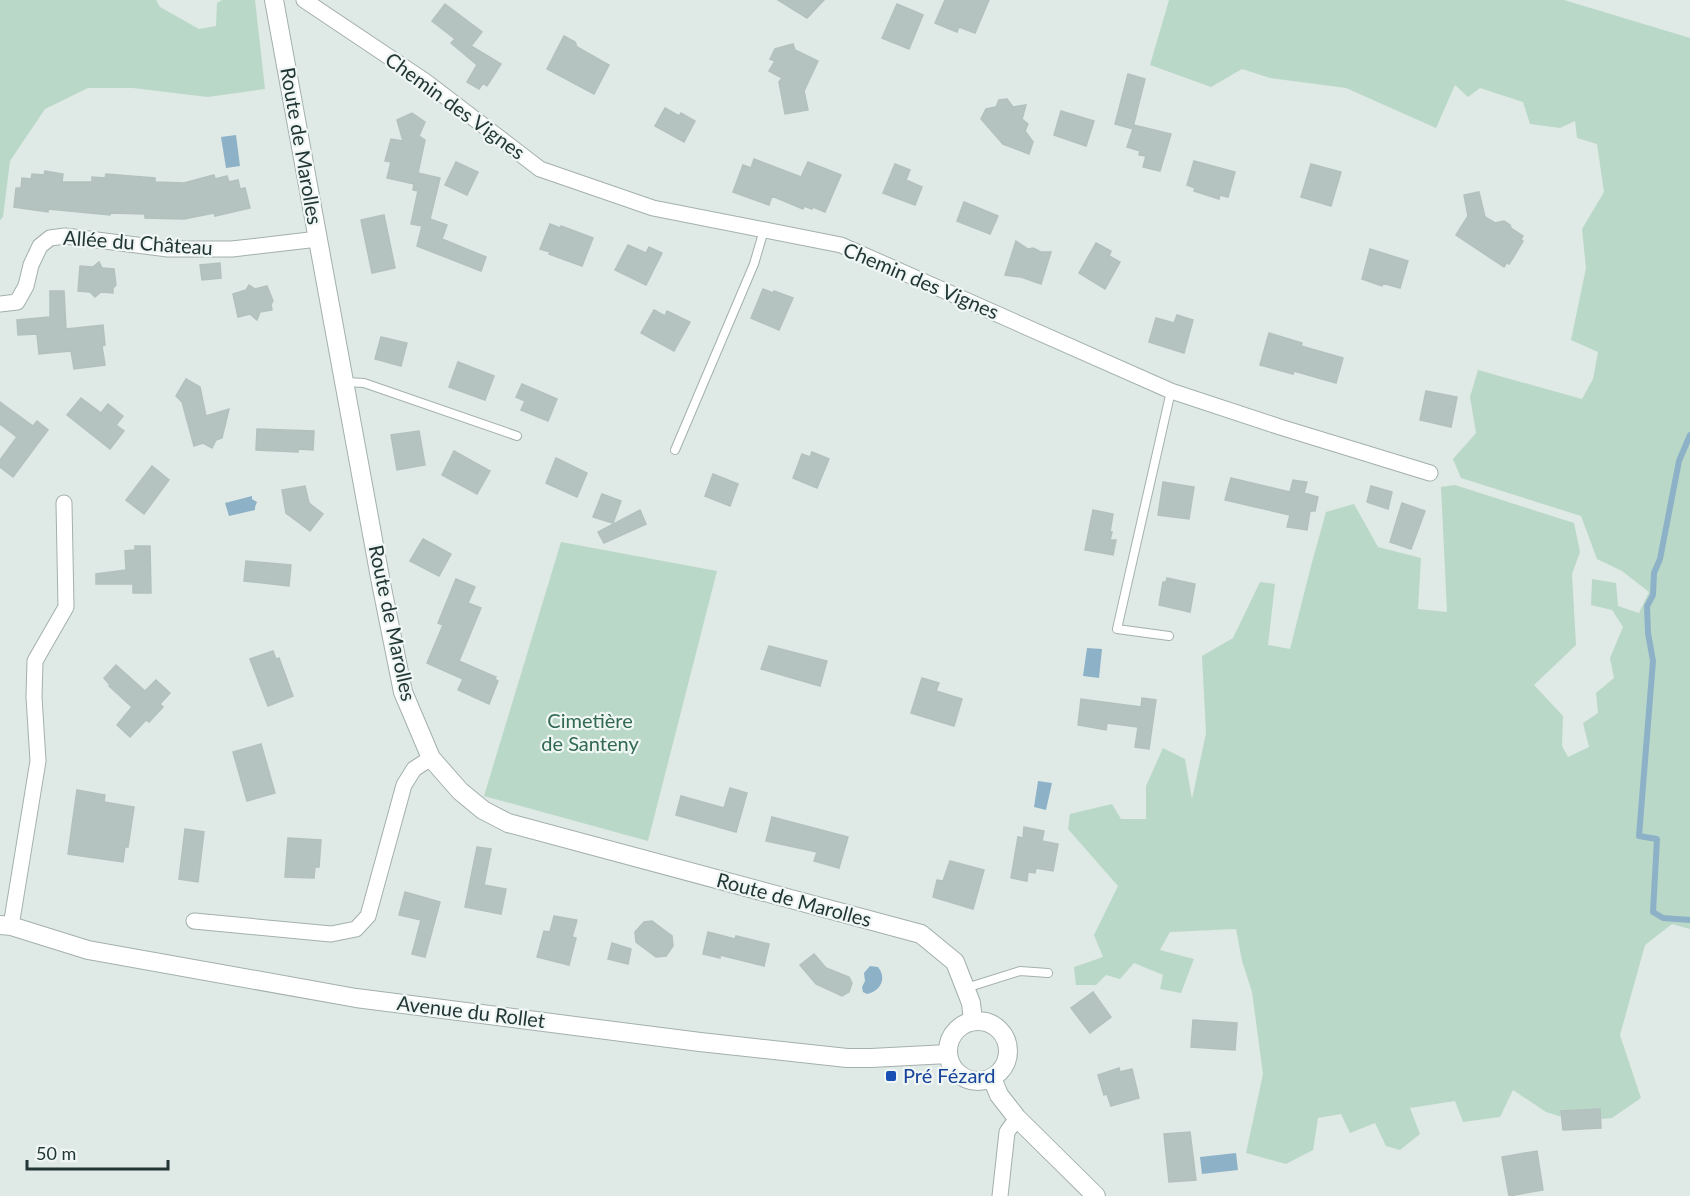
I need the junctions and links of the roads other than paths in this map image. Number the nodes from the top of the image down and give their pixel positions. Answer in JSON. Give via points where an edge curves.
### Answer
{"nodes":[{"id":1,"x":274,"y":0,"type":"edge"},
{"id":2,"x":304,"y":0,"type":"edge"},
{"id":3,"x":764,"y":230,"type":"junction"},
{"id":4,"x":318,"y":239,"type":"junction"},
{"id":5,"x":0,"y":304,"type":"edge"},
{"id":6,"x":344,"y":382,"type":"junction"},
{"id":7,"x":1171,"y":391,"type":"junction"},
{"id":8,"x":517,"y":436,"type":"dead end"},
{"id":9,"x":675,"y":450,"type":"dead end"},
{"id":10,"x":1430,"y":473,"type":"dead end"},
{"id":11,"x":64,"y":503,"type":"dead end"},
{"id":12,"x":1169,"y":636,"type":"dead end"},
{"id":13,"x":431,"y":758,"type":"junction"},
{"id":14,"x":194,"y":921,"type":"dead end"},
{"id":15,"x":6,"y":925,"type":"edge"},
{"id":16,"x":1048,"y":973,"type":"dead end"},
{"id":17,"x":966,"y":988,"type":"junction"},
{"id":18,"x":973,"y":1021,"type":"junction"},
{"id":19,"x":948,"y":1054,"type":"junction"},
{"id":20,"x":992,"y":1078,"type":"junction"},
{"id":21,"x":1017,"y":1118,"type":"junction"},
{"id":22,"x":1000,"y":1196,"type":"edge"},
{"id":23,"x":1096,"y":1196,"type":"edge"}],
"edges":[{"from":1,"to":4,"type":"street","name":"Route de Marolles"},
{"from":2,"to":3,"type":"street","name":"Chemin des Vignes","via":[[425,81],[540,169],[653,208]]},
{"from":3,"to":7,"type":"street","name":"Chemin des Vignes","via":[[841,245]]},
{"from":3,"to":9,"type":"lane","via":[[754,264]]},
{"from":4,"to":5,"type":"street","name":"Allée du Château","via":[[232,249],[168,249],[65,236],[50,238],[35,255],[17,302]]},
{"from":4,"to":6,"type":"street","name":"Route de Marolles"},
{"from":6,"to":8,"type":"lane","via":[[364,383]]},
{"from":6,"to":13,"type":"street","name":"Route de Marolles","via":[[403,692]]},
{"from":7,"to":10,"type":"street","name":"Chemin des Vignes"},
{"from":7,"to":12,"type":"lane","via":[[1117,629]]},
{"from":11,"to":15,"type":"street","via":[[66,606],[35,661],[38,761]]},
{"from":13,"to":14,"type":"street","via":[[414,769],[404,785],[368,916],[356,929],[331,934]]},
{"from":13,"to":17,"type":"street","name":"Route de Marolles","via":[[460,791],[508,824],[921,934],[955,962]]},
{"from":15,"to":19,"type":"street","name":"Avenue du Rollet","via":[[88,950],[356,998],[846,1058]]},
{"from":16,"to":17,"type":"lane","via":[[1020,971]]},
{"from":17,"to":18,"type":"street","name":"Route de Marolles"},
{"from":18,"to":19,"type":"street","via":[[954,1034]]},
{"from":18,"to":20,"type":"street","via":[[991,1023],[1006,1039],[1007,1063]]},
{"from":19,"to":20,"type":"street","via":[[960,1076],[982,1082]]},
{"from":20,"to":21,"type":"street","via":[[999,1095]]},
{"from":21,"to":22,"type":"street","via":[[1006,1132]]},
{"from":21,"to":23,"type":"street"}]}
